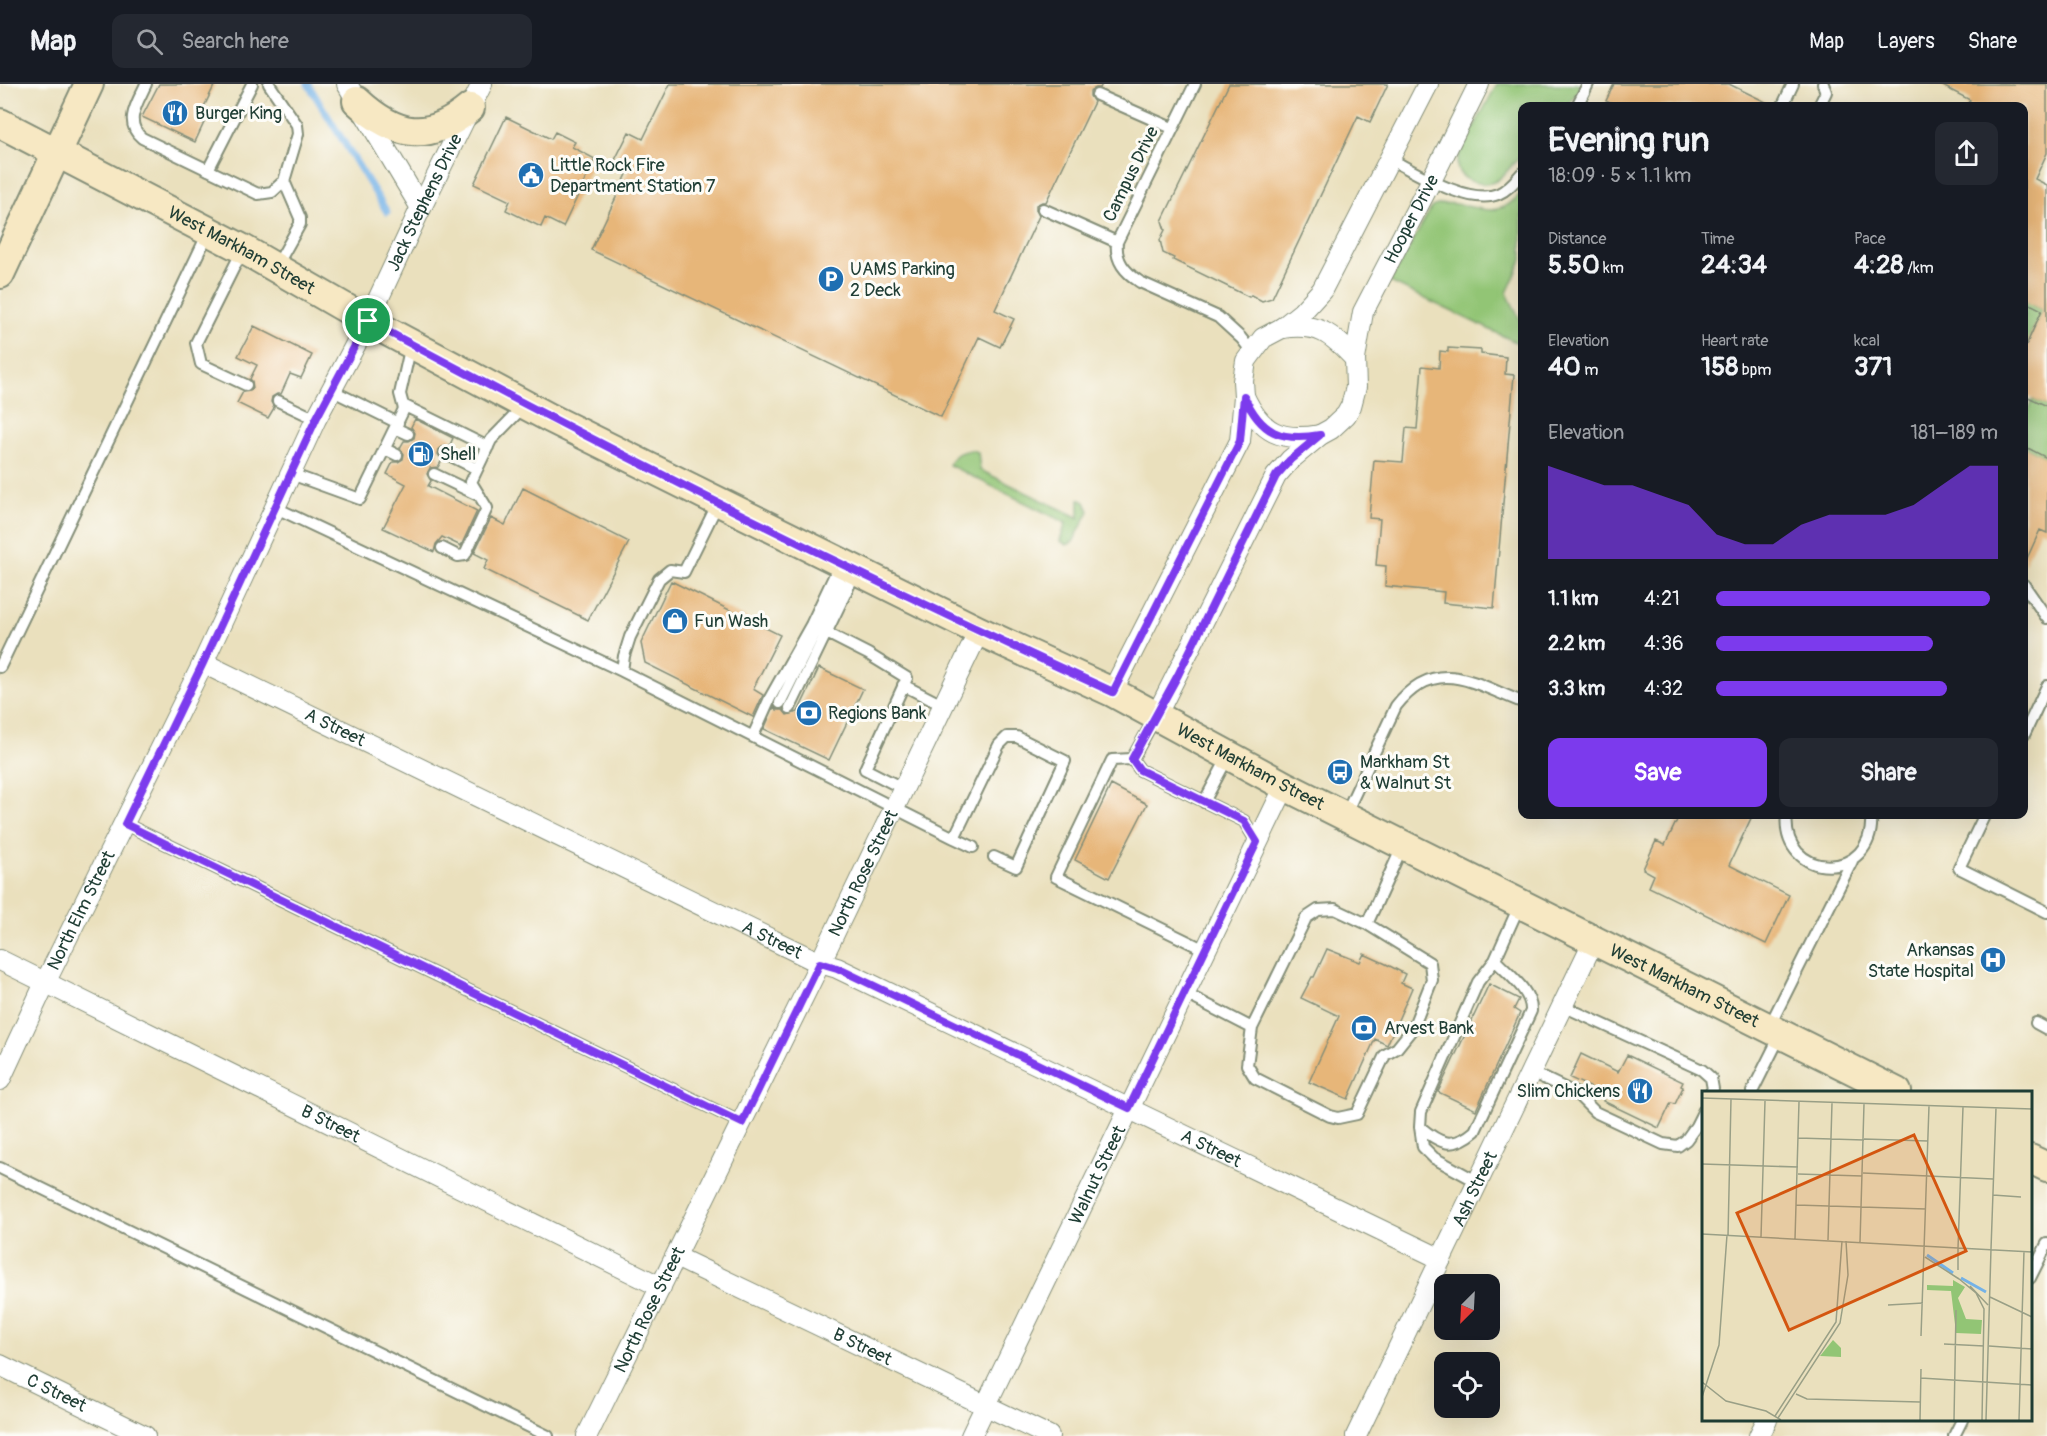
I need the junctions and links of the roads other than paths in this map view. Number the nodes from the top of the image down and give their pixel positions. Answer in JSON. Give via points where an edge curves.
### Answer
{"nodes":[{"id":1,"x":88,"y":84,"type":"edge"},
{"id":2,"x":146,"y":84,"type":"edge"},
{"id":3,"x":252,"y":84,"type":"edge"},
{"id":4,"x":269,"y":84,"type":"edge"},
{"id":5,"x":1195,"y":84,"type":"edge"},
{"id":6,"x":1428,"y":84,"type":"edge"},
{"id":7,"x":1479,"y":84,"type":"edge"},
{"id":8,"x":1588,"y":84,"type":"edge"},
{"id":9,"x":1793,"y":84,"type":"edge"},
{"id":10,"x":1823,"y":84,"type":"edge"},
{"id":11,"x":352,"y":93,"type":"edge"},
{"id":12,"x":1097,"y":95,"type":"dead end"},
{"id":13,"x":476,"y":96,"type":"edge"},
{"id":14,"x":1579,"y":102,"type":"edge"},
{"id":15,"x":1784,"y":102,"type":"edge"},
{"id":16,"x":1821,"y":102,"type":"edge"},
{"id":17,"x":0,"y":123,"type":"edge"},
{"id":18,"x":1172,"y":128,"type":"junction"},
{"id":19,"x":57,"y":152,"type":"junction"},
{"id":20,"x":1390,"y":159,"type":"junction"},
{"id":21,"x":208,"y":170,"type":"junction"},
{"id":22,"x":1518,"y":178,"type":"edge"},
{"id":23,"x":284,"y":181,"type":"junction"},
{"id":24,"x":1431,"y":181,"type":"junction"},
{"id":25,"x":421,"y":208,"type":"junction"},
{"id":26,"x":1043,"y":209,"type":"dead end"},
{"id":27,"x":209,"y":231,"type":"junction"},
{"id":28,"x":1117,"y":242,"type":"junction"},
{"id":29,"x":243,"y":249,"type":"junction"},
{"id":30,"x":276,"y":267,"type":"junction"},
{"id":31,"x":0,"y":274,"type":"edge"},
{"id":32,"x":368,"y":321,"type":"junction"},
{"id":33,"x":1282,"y":328,"type":"junction"},
{"id":34,"x":411,"y":345,"type":"junction"},
{"id":35,"x":1253,"y":353,"type":"junction"},
{"id":36,"x":1355,"y":359,"type":"junction"},
{"id":37,"x":246,"y":385,"type":"dead end"},
{"id":38,"x":331,"y":390,"type":"junction"},
{"id":39,"x":1244,"y":396,"type":"junction"},
{"id":40,"x":278,"y":401,"type":"dead end"},
{"id":41,"x":403,"y":405,"type":"junction"},
{"id":42,"x":525,"y":405,"type":"junction"},
{"id":43,"x":316,"y":419,"type":"junction"},
{"id":44,"x":397,"y":425,"type":"junction"},
{"id":45,"x":408,"y":434,"type":"dead end"},
{"id":46,"x":1320,"y":435,"type":"junction"},
{"id":47,"x":488,"y":447,"type":"junction"},
{"id":48,"x":385,"y":449,"type":"junction"},
{"id":49,"x":446,"y":453,"type":"dead end"},
{"id":50,"x":397,"y":455,"type":"dead end"},
{"id":51,"x":477,"y":469,"type":"junction"},
{"id":52,"x":291,"y":474,"type":"junction"},
{"id":53,"x":435,"y":474,"type":"dead end"},
{"id":54,"x":480,"y":497,"type":"junction"},
{"id":55,"x":719,"y":502,"type":"junction"},
{"id":56,"x":274,"y":507,"type":"junction"},
{"id":57,"x":442,"y":548,"type":"dead end"},
{"id":58,"x":848,"y":567,"type":"junction"},
{"id":59,"x":2028,"y":591,"type":"edge"},
{"id":60,"x":2047,"y":618,"type":"edge"},
{"id":61,"x":819,"y":629,"type":"junction"},
{"id":62,"x":979,"y":631,"type":"junction"},
{"id":63,"x":203,"y":663,"type":"junction"},
{"id":64,"x":0,"y":667,"type":"edge"},
{"id":65,"x":622,"y":671,"type":"junction"},
{"id":66,"x":903,"y":685,"type":"junction"},
{"id":67,"x":2047,"y":686,"type":"edge"},
{"id":68,"x":1113,"y":692,"type":"junction"},
{"id":69,"x":1518,"y":701,"type":"edge"},
{"id":70,"x":785,"y":706,"type":"dead end"},
{"id":71,"x":944,"y":706,"type":"junction"},
{"id":72,"x":1156,"y":716,"type":"junction"},
{"id":73,"x":2028,"y":726,"type":"edge"},
{"id":74,"x":766,"y":737,"type":"junction"},
{"id":75,"x":1229,"y":755,"type":"junction"},
{"id":76,"x":1132,"y":759,"type":"junction"},
{"id":77,"x":1285,"y":786,"type":"junction"},
{"id":78,"x":904,"y":789,"type":"junction"},
{"id":79,"x":1204,"y":802,"type":"junction"},
{"id":80,"x":895,"y":809,"type":"junction"},
{"id":81,"x":1345,"y":816,"type":"junction"},
{"id":82,"x":1787,"y":819,"type":"edge"},
{"id":83,"x":1871,"y":819,"type":"edge"},
{"id":84,"x":1983,"y":819,"type":"edge"},
{"id":85,"x":125,"y":824,"type":"junction"},
{"id":86,"x":954,"y":838,"type":"junction"},
{"id":87,"x":1257,"y":842,"type":"junction"},
{"id":88,"x":1403,"y":845,"type":"junction"},
{"id":89,"x":973,"y":847,"type":"dead end"},
{"id":90,"x":994,"y":857,"type":"dead end"},
{"id":91,"x":1852,"y":861,"type":"junction"},
{"id":92,"x":1521,"y":904,"type":"junction"},
{"id":93,"x":2047,"y":912,"type":"edge"},
{"id":94,"x":1367,"y":924,"type":"junction"},
{"id":95,"x":1594,"y":940,"type":"junction"},
{"id":96,"x":1205,"y":950,"type":"junction"},
{"id":97,"x":0,"y":960,"type":"edge"},
{"id":98,"x":1495,"y":960,"type":"junction"},
{"id":99,"x":820,"y":963,"type":"junction"},
{"id":100,"x":45,"y":983,"type":"junction"},
{"id":101,"x":1184,"y":993,"type":"junction"},
{"id":102,"x":1563,"y":1006,"type":"junction"},
{"id":103,"x":2036,"y":1023,"type":"dead end"},
{"id":104,"x":1252,"y":1028,"type":"junction"},
{"id":105,"x":2047,"y":1029,"type":"edge"},
{"id":106,"x":1775,"y":1031,"type":"junction"},
{"id":107,"x":1531,"y":1072,"type":"junction"},
{"id":108,"x":0,"y":1080,"type":"edge"},
{"id":109,"x":1712,"y":1091,"type":"edge"},
{"id":110,"x":1752,"y":1091,"type":"edge"},
{"id":111,"x":1895,"y":1091,"type":"edge"},
{"id":112,"x":1129,"y":1108,"type":"junction"},
{"id":113,"x":1702,"y":1114,"type":"edge"},
{"id":114,"x":742,"y":1123,"type":"junction"},
{"id":115,"x":1420,"y":1127,"type":"junction"},
{"id":116,"x":2032,"y":1160,"type":"edge"},
{"id":117,"x":2047,"y":1167,"type":"edge"},
{"id":118,"x":0,"y":1168,"type":"edge"},
{"id":119,"x":1478,"y":1182,"type":"junction"},
{"id":120,"x":2047,"y":1244,"type":"edge"},
{"id":121,"x":676,"y":1257,"type":"junction"},
{"id":122,"x":1441,"y":1258,"type":"junction"},
{"id":123,"x":2032,"y":1276,"type":"edge"},
{"id":124,"x":661,"y":1287,"type":"junction"},
{"id":125,"x":0,"y":1365,"type":"edge"},
{"id":126,"x":986,"y":1406,"type":"junction"},
{"id":127,"x":1766,"y":1421,"type":"edge"},
{"id":128,"x":1961,"y":1421,"type":"edge"},
{"id":129,"x":145,"y":1436,"type":"edge"},
{"id":130,"x":548,"y":1436,"type":"edge"},
{"id":131,"x":587,"y":1436,"type":"edge"},
{"id":132,"x":971,"y":1436,"type":"edge"},
{"id":133,"x":1049,"y":1436,"type":"edge"},
{"id":134,"x":1356,"y":1436,"type":"edge"},
{"id":135,"x":1759,"y":1436,"type":"edge"},
{"id":136,"x":1954,"y":1436,"type":"edge"}],
"edges":[{"from":1,"to":19,"type":"main road"},
{"from":2,"to":21,"type":"lane","via":[[132,114],[137,134]]},
{"from":3,"to":21,"type":"lane"},
{"from":4,"to":23,"type":"lane","via":[[297,125],[297,142]]},
{"from":5,"to":18,"type":"lane","name":"Campus Drive"},
{"from":6,"to":20,"type":"street"},
{"from":7,"to":24,"type":"street","name":"Hooper Drive"},
{"from":8,"to":14,"type":"lane"},
{"from":9,"to":15,"type":"lane"},
{"from":10,"to":16,"type":"lane","via":[[1826,92]]},
{"from":11,"to":13,"type":"main road","via":[[384,122],[413,132],[444,126]]},
{"from":11,"to":25,"type":"street"},
{"from":12,"to":18,"type":"lane"},
{"from":13,"to":25,"type":"street","name":"Jack Stephens Drive"},
{"from":17,"to":19,"type":"main road","name":"West Markham Street"},
{"from":18,"to":28,"type":"lane","name":"Campus Drive"},
{"from":19,"to":27,"type":"main road","name":"West Markham Street"},
{"from":19,"to":31,"type":"main road"},
{"from":20,"to":24,"type":"lane"},
{"from":20,"to":33,"type":"street","via":[[1322,290]]},
{"from":21,"to":23,"type":"lane","via":[[258,194],[272,192]]},
{"from":22,"to":24,"type":"lane","via":[[1496,195],[1480,196]]},
{"from":23,"to":30,"type":"lane","via":[[300,224]]},
{"from":24,"to":36,"type":"street","name":"Hooper Drive","via":[[1363,312]]},
{"from":25,"to":32,"type":"street","name":"Jack Stephens Drive"},
{"from":26,"to":28,"type":"lane"},
{"from":27,"to":29,"type":"main road","name":"West Markham Street"},
{"from":27,"to":64,"type":"lane"},
{"from":28,"to":35,"type":"lane","name":"Campus Drive","via":[[1116,255],[1128,274],[1218,317]]},
{"from":29,"to":30,"type":"main road","name":"West Markham Street"},
{"from":29,"to":37,"type":"lane","via":[[196,343],[201,364]]},
{"from":30,"to":32,"type":"main road","name":"West Markham Street"},
{"from":32,"to":34,"type":"main road","name":"West Markham Street"},
{"from":32,"to":38,"type":"street","name":"North Elm Street"},
{"from":33,"to":35,"type":"street","via":[[1263,338]]},
{"from":33,"to":36,"type":"street","via":[[1302,326],[1324,331]]},
{"from":34,"to":41,"type":"lane","via":[[400,394]]},
{"from":34,"to":42,"type":"main road","name":"West Markham Street"},
{"from":35,"to":39,"type":"street","via":[[1246,361]]},
{"from":36,"to":46,"type":"street","name":"Hooper Drive","via":[[1356,387],[1351,406],[1346,415]]},
{"from":38,"to":43,"type":"street","name":"North Elm Street"},
{"from":38,"to":44,"type":"lane"},
{"from":39,"to":46,"type":"street","via":[[1252,414],[1279,435],[1301,439]]},
{"from":39,"to":68,"type":"street","via":[[1240,441]]},
{"from":40,"to":43,"type":"lane"},
{"from":41,"to":44,"type":"lane"},
{"from":41,"to":47,"type":"lane"},
{"from":42,"to":47,"type":"lane"},
{"from":42,"to":55,"type":"main road","name":"West Markham Street"},
{"from":43,"to":52,"type":"street","name":"North Elm Street"},
{"from":44,"to":45,"type":"lane"},
{"from":44,"to":48,"type":"lane"},
{"from":46,"to":72,"type":"street","name":"Hooper Drive","via":[[1276,476]]},
{"from":47,"to":51,"type":"lane"},
{"from":48,"to":50,"type":"lane"},
{"from":48,"to":52,"type":"lane","via":[[360,499]]},
{"from":49,"to":51,"type":"lane"},
{"from":51,"to":54,"type":"lane","via":[[471,482]]},
{"from":52,"to":56,"type":"street","name":"North Elm Street"},
{"from":53,"to":54,"type":"lane"},
{"from":54,"to":57,"type":"lane","via":[[487,508],[465,555]]},
{"from":55,"to":58,"type":"main road","name":"West Markham Street"},
{"from":55,"to":65,"type":"lane","via":[[684,572],[670,570],[659,579],[630,637]]},
{"from":56,"to":63,"type":"street","name":"North Elm Street"},
{"from":56,"to":65,"type":"lane"},
{"from":58,"to":61,"type":"lane"},
{"from":58,"to":61,"type":"lane"},
{"from":58,"to":62,"type":"main road","name":"West Markham Street"},
{"from":59,"to":60,"type":"lane"},
{"from":61,"to":66,"type":"lane","via":[[906,678]]},
{"from":61,"to":70,"type":"lane"},
{"from":61,"to":74,"type":"lane","via":[[770,698]]},
{"from":62,"to":68,"type":"main road","name":"West Markham Street"},
{"from":62,"to":71,"type":"street","name":"North Rose Street"},
{"from":63,"to":85,"type":"street","name":"North Elm Street"},
{"from":63,"to":99,"type":"street","name":"A Street"},
{"from":65,"to":74,"type":"lane"},
{"from":66,"to":71,"type":"lane"},
{"from":66,"to":78,"type":"lane","via":[[865,769]]},
{"from":67,"to":73,"type":"lane"},
{"from":68,"to":72,"type":"main road","name":"West Markham Street"},
{"from":69,"to":81,"type":"lane","via":[[1450,676],[1431,678],[1415,686],[1396,706]]},
{"from":71,"to":78,"type":"street","name":"North Rose Street"},
{"from":72,"to":75,"type":"main road","name":"West Markham Street"},
{"from":72,"to":76,"type":"lane"},
{"from":74,"to":80,"type":"lane"},
{"from":75,"to":77,"type":"main road","name":"West Markham Street"},
{"from":75,"to":79,"type":"lane"},
{"from":76,"to":79,"type":"lane","via":[[1140,770]]},
{"from":76,"to":96,"type":"lane","via":[[1112,760],[1056,878]]},
{"from":77,"to":81,"type":"main road","name":"West Markham Street"},
{"from":77,"to":87,"type":"street","name":"Walnut Street"},
{"from":78,"to":80,"type":"street","name":"North Rose Street"},
{"from":79,"to":87,"type":"lane","via":[[1244,821]]},
{"from":80,"to":86,"type":"lane"},
{"from":80,"to":99,"type":"street","name":"North Rose Street"},
{"from":81,"to":88,"type":"main road","name":"West Markham Street"},
{"from":82,"to":91,"type":"lane","via":[[1789,840],[1809,862],[1823,867]]},
{"from":83,"to":91,"type":"lane","via":[[1869,840]]},
{"from":84,"to":93,"type":"lane","via":[[1959,868]]},
{"from":85,"to":100,"type":"street","name":"North Elm Street"},
{"from":85,"to":114,"type":"lane"},
{"from":86,"to":89,"type":"lane"},
{"from":86,"to":90,"type":"lane","via":[[999,745],[1007,737],[1017,737],[1065,761],[1016,867]]},
{"from":87,"to":96,"type":"street","name":"Walnut Street"},
{"from":88,"to":92,"type":"main road","name":"West Markham Street"},
{"from":88,"to":94,"type":"lane"},
{"from":91,"to":106,"type":"lane"},
{"from":92,"to":95,"type":"main road","name":"West Markham Street"},
{"from":92,"to":98,"type":"lane"},
{"from":94,"to":104,"type":"lane","via":[[1335,909],[1318,910],[1306,918]]},
{"from":94,"to":104,"type":"lane","via":[[1430,963],[1432,980],[1413,1028],[1397,1048],[1385,1055],[1357,1114],[1330,1116],[1255,1078],[1247,1065]]},
{"from":95,"to":102,"type":"street","name":"Ash Street"},
{"from":95,"to":106,"type":"main road","name":"West Markham Street"},
{"from":96,"to":101,"type":"street","name":"Walnut Street"},
{"from":97,"to":100,"type":"street","name":"B Street"},
{"from":98,"to":115,"type":"lane","via":[[1478,982],[1421,1112]]},
{"from":98,"to":115,"type":"lane","via":[[1528,995],[1532,1003],[1526,1021],[1475,1131],[1459,1143],[1447,1143]]},
{"from":99,"to":112,"type":"street","name":"A Street"},
{"from":99,"to":114,"type":"street","name":"North Rose Street"},
{"from":100,"to":108,"type":"street","name":"North Elm Street"},
{"from":100,"to":124,"type":"street","name":"B Street"},
{"from":101,"to":104,"type":"lane"},
{"from":101,"to":112,"type":"street","name":"Walnut Street"},
{"from":102,"to":107,"type":"street","name":"Ash Street"},
{"from":102,"to":109,"type":"lane","via":[[1702,1070],[1712,1078]]},
{"from":103,"to":105,"type":"lane"},
{"from":106,"to":110,"type":"lane"},
{"from":106,"to":111,"type":"main road","name":"West Markham Street"},
{"from":107,"to":113,"type":"lane","via":[[1576,1094],[1595,1112],[1663,1144],[1678,1146],[1686,1140]]},
{"from":107,"to":119,"type":"street","name":"Ash Street"},
{"from":112,"to":122,"type":"street","name":"A Street"},
{"from":112,"to":126,"type":"street","name":"Walnut Street"},
{"from":114,"to":121,"type":"street","name":"North Rose Street"},
{"from":115,"to":119,"type":"lane","via":[[1423,1147],[1434,1158]]},
{"from":116,"to":117,"type":"main road"},
{"from":118,"to":130,"type":"lane"},
{"from":119,"to":122,"type":"street","name":"Ash Street"},
{"from":120,"to":123,"type":"lane"},
{"from":121,"to":124,"type":"street","name":"North Rose Street"},
{"from":121,"to":126,"type":"street","name":"B Street"},
{"from":122,"to":134,"type":"street","name":"Ash Street"},
{"from":124,"to":131,"type":"street","name":"North Rose Street"},
{"from":125,"to":129,"type":"street","name":"C Street"},
{"from":126,"to":132,"type":"street","name":"Walnut Street"},
{"from":126,"to":133,"type":"street","name":"B Street"},
{"from":127,"to":135,"type":"street"},
{"from":128,"to":136,"type":"lane"}]}
